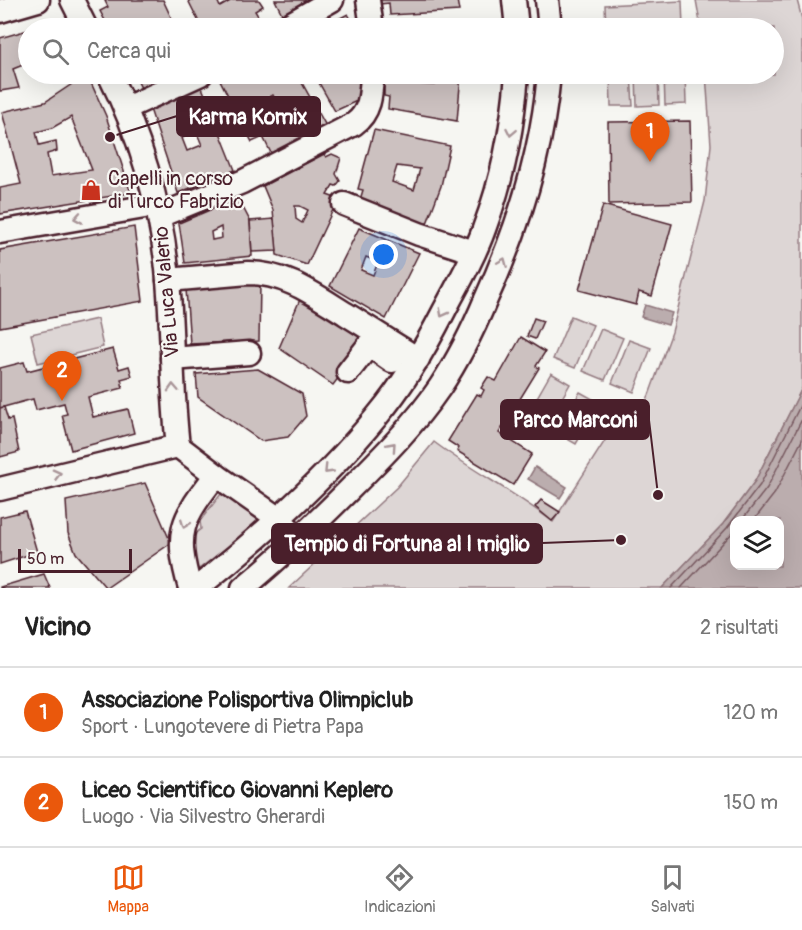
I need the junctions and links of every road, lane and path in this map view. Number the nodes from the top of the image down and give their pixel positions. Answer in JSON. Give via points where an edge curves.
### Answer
{"nodes":[{"id":1,"x":38,"y":0,"type":"edge"},
{"id":2,"x":72,"y":0,"type":"edge"},
{"id":3,"x":332,"y":0,"type":"edge"},
{"id":4,"x":368,"y":0,"type":"edge"},
{"id":5,"x":514,"y":0,"type":"edge"},
{"id":6,"x":547,"y":0,"type":"edge"},
{"id":7,"x":0,"y":11,"type":"edge"},
{"id":8,"x":81,"y":18,"type":"edge"},
{"id":9,"x":300,"y":18,"type":"edge"},
{"id":10,"x":371,"y":18,"type":"edge"},
{"id":11,"x":516,"y":18,"type":"edge"},
{"id":12,"x":549,"y":18,"type":"edge"},
{"id":13,"x":114,"y":84,"type":"edge"},
{"id":14,"x":179,"y":84,"type":"edge"},
{"id":15,"x":372,"y":84,"type":"edge"},
{"id":16,"x":516,"y":84,"type":"edge"},
{"id":17,"x":548,"y":84,"type":"edge"},
{"id":18,"x":126,"y":108,"type":"junction"},
{"id":19,"x":344,"y":204,"type":"dead end"},
{"id":20,"x":157,"y":210,"type":"junction"},
{"id":21,"x":0,"y":232,"type":"edge"},
{"id":22,"x":474,"y":252,"type":"junction"},
{"id":23,"x":168,"y":280,"type":"junction"},
{"id":24,"x":249,"y":353,"type":"dead end"},
{"id":25,"x":172,"y":359,"type":"junction"},
{"id":26,"x":414,"y":365,"type":"junction"},
{"id":27,"x":348,"y":372,"type":"dead end"},
{"id":28,"x":178,"y":446,"type":"junction"},
{"id":29,"x":216,"y":475,"type":"junction"},
{"id":30,"x":0,"y":489,"type":"edge"},
{"id":31,"x":279,"y":519,"type":"junction"},
{"id":32,"x":299,"y":539,"type":"junction"},
{"id":33,"x":190,"y":588,"type":"edge"},
{"id":34,"x":197,"y":588,"type":"edge"},
{"id":35,"x":243,"y":588,"type":"edge"}],
"edges":[{"from":1,"to":7,"type":"street"},
{"from":2,"to":8,"type":"street"},
{"from":3,"to":9,"type":"street"},
{"from":4,"to":10,"type":"street"},
{"from":5,"to":11,"type":"street"},
{"from":6,"to":12,"type":"street"},
{"from":13,"to":18,"type":"street","name":"Via Luca Valerio"},
{"from":14,"to":18,"type":"street"},
{"from":15,"to":20,"type":"street","via":[[367,110],[354,124],[242,182]]},
{"from":16,"to":22,"type":"street","one_way":true,"via":[[506,153],[485,228]]},
{"from":32,"to":17,"type":"street","one_way":true,"via":[[415,420],[466,344],[521,213],[540,140]]},
{"from":18,"to":20,"type":"street","name":"Via Luca Valerio"},
{"from":19,"to":22,"type":"street"},
{"from":20,"to":21,"type":"street","one_way":true},
{"from":20,"to":23,"type":"street","name":"Via Luca Valerio"},
{"from":22,"to":26,"type":"street","one_way":true},
{"from":23,"to":25,"type":"street","name":"Via Luca Valerio"},
{"from":23,"to":26,"type":"street","via":[[248,273],[280,277],[307,290]]},
{"from":24,"to":25,"type":"street"},
{"from":28,"to":25,"type":"street","name":"Via Luca Valerio","one_way":true},
{"from":26,"to":27,"type":"street","via":[[369,345]]},
{"from":26,"to":31,"type":"street","one_way":true,"via":[[365,431]]},
{"from":28,"to":29,"type":"street"},
{"from":30,"to":28,"type":"street","one_way":true},
{"from":29,"to":31,"type":"street"},
{"from":29,"to":33,"type":"street","one_way":true,"via":[[191,511],[181,538]]},
{"from":31,"to":32,"type":"street"},
{"from":31,"to":34,"type":"street"},
{"from":32,"to":35,"type":"street"}]}
